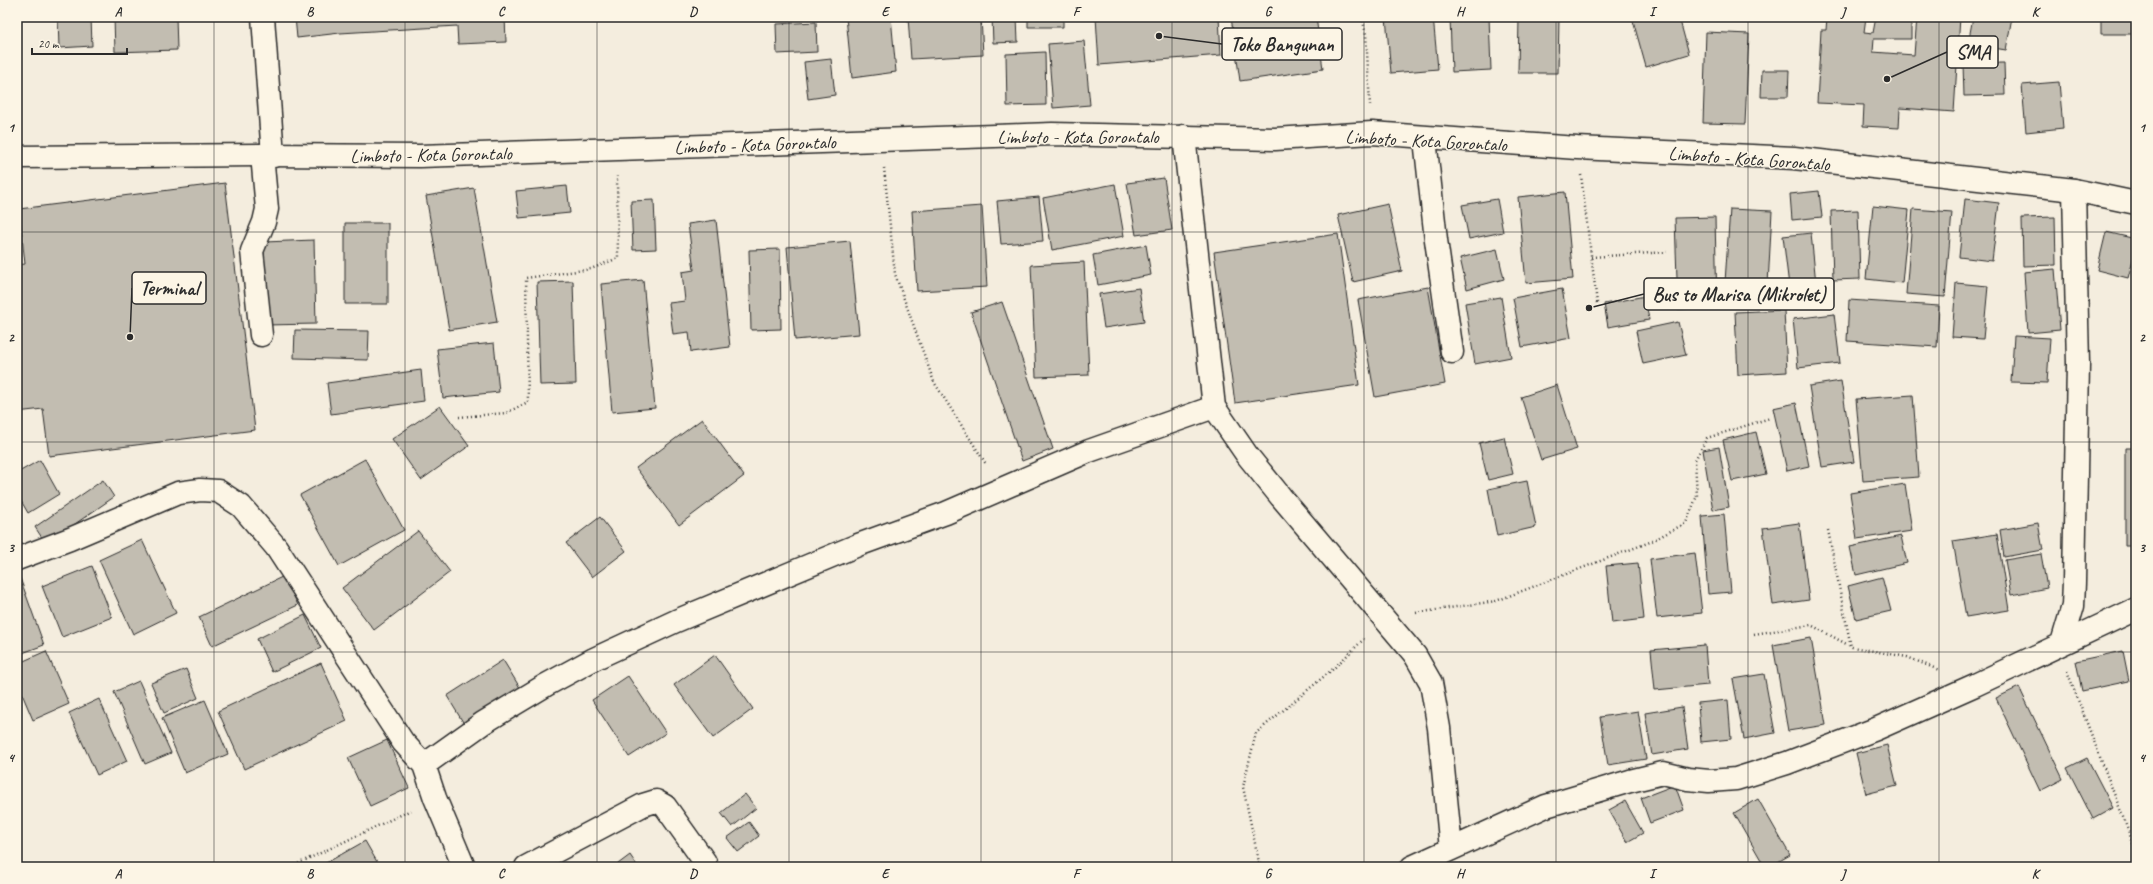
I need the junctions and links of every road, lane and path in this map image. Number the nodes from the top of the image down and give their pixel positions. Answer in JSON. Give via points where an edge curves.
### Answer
{"nodes":[{"id":1,"x":264,"y":17,"type":"edge"},
{"id":2,"x":1362,"y":17,"type":"edge"},
{"id":3,"x":1372,"y":133,"type":"junction"},
{"id":4,"x":1184,"y":136,"type":"junction"},
{"id":5,"x":1425,"y":139,"type":"junction"},
{"id":6,"x":881,"y":140,"type":"junction"},
{"id":7,"x":1577,"y":148,"type":"junction"},
{"id":8,"x":616,"y":149,"type":"junction"},
{"id":9,"x":268,"y":155,"type":"junction"},
{"id":10,"x":17,"y":157,"type":"edge"},
{"id":11,"x":2074,"y":190,"type":"junction"},
{"id":12,"x":2136,"y":203,"type":"edge"},
{"id":13,"x":1667,"y":252,"type":"dead end"},
{"id":14,"x":1591,"y":257,"type":"junction"},
{"id":15,"x":1597,"y":303,"type":"dead end"},
{"id":16,"x":260,"y":335,"type":"dead end"},
{"id":17,"x":1452,"y":352,"type":"dead end"},
{"id":18,"x":1214,"y":407,"type":"junction"},
{"id":19,"x":459,"y":417,"type":"dead end"},
{"id":20,"x":1770,"y":418,"type":"dead end"},
{"id":21,"x":989,"y":468,"type":"dead end"},
{"id":22,"x":1828,"y":530,"type":"dead end"},
{"id":23,"x":17,"y":558,"type":"edge"},
{"id":24,"x":2136,"y":608,"type":"edge"},
{"id":25,"x":1385,"y":618,"type":"junction"},
{"id":26,"x":1754,"y":634,"type":"dead end"},
{"id":27,"x":2062,"y":643,"type":"junction"},
{"id":28,"x":1852,"y":647,"type":"junction"},
{"id":29,"x":1975,"y":685,"type":"junction"},
{"id":30,"x":424,"y":765,"type":"junction"},
{"id":31,"x":435,"y":798,"type":"junction"},
{"id":32,"x":1451,"y":849,"type":"junction"},
{"id":33,"x":2136,"y":850,"type":"edge"},
{"id":34,"x":704,"y":862,"type":"dead end"},
{"id":35,"x":291,"y":867,"type":"edge"},
{"id":36,"x":464,"y":867,"type":"edge"},
{"id":37,"x":526,"y":867,"type":"edge"},
{"id":38,"x":1260,"y":867,"type":"edge"},
{"id":39,"x":1412,"y":867,"type":"edge"}],
"edges":[{"from":1,"to":9,"type":"main road"},
{"from":2,"to":3,"type":"path","via":[[1366,34]]},
{"from":3,"to":4,"type":"main road","name":"Limboto - Kota Gorontalo","via":[[1275,139]]},
{"from":3,"to":5,"type":"main road","name":"Limboto - Kota Gorontalo"},
{"from":4,"to":6,"type":"main road","name":"Limboto - Kota Gorontalo","via":[[1052,134]]},
{"from":4,"to":18,"type":"main road"},
{"from":5,"to":7,"type":"main road","name":"Limboto - Kota Gorontalo"},
{"from":5,"to":17,"type":"main road"},
{"from":6,"to":8,"type":"main road","name":"Limboto - Kota Gorontalo"},
{"from":6,"to":21,"type":"path","via":[[895,274],[934,382]]},
{"from":7,"to":11,"type":"main road","name":"Limboto - Kota Gorontalo","via":[[1794,158]]},
{"from":7,"to":14,"type":"path"},
{"from":8,"to":9,"type":"main road","name":"Limboto - Kota Gorontalo","via":[[420,156]]},
{"from":8,"to":19,"type":"path","via":[[618,258],[592,269],[526,278],[528,402],[506,413]]},
{"from":9,"to":10,"type":"main road","name":"Limboto - Kota Gorontalo"},
{"from":9,"to":16,"type":"main road","via":[[268,209],[252,251]]},
{"from":11,"to":12,"type":"main road","name":"Limboto - Kota Gorontalo"},
{"from":11,"to":27,"type":"main road","via":[[2078,364],[2074,582],[2073,606]]},
{"from":13,"to":14,"type":"path"},
{"from":14,"to":15,"type":"path"},
{"from":18,"to":25,"type":"main road","via":[[1252,461]]},
{"from":18,"to":30,"type":"main road","via":[[1090,451],[946,513],[858,545],[676,621],[594,659],[546,685],[483,723]]},
{"from":20,"to":25,"type":"path","via":[[1707,438],[1695,460],[1697,496],[1686,523],[1650,542],[1496,601]]},
{"from":22,"to":28,"type":"path"},
{"from":23,"to":30,"type":"main road","via":[[70,539],[178,493],[218,491],[241,506],[276,547],[403,742]]},
{"from":24,"to":27,"type":"main road"},
{"from":25,"to":32,"type":"main road","via":[[1415,655],[1430,683],[1439,728]]},
{"from":25,"to":38,"type":"path","via":[[1333,669],[1256,733],[1244,787]]},
{"from":26,"to":28,"type":"path","via":[[1811,625]]},
{"from":27,"to":29,"type":"main road"},
{"from":27,"to":33,"type":"path","via":[[2064,663]]},
{"from":28,"to":29,"type":"path","via":[[1907,657]]},
{"from":29,"to":32,"type":"main road","via":[[1876,729],[1787,763],[1736,779],[1709,781],[1663,773],[1546,806]]},
{"from":30,"to":31,"type":"main road"},
{"from":31,"to":35,"type":"path"},
{"from":31,"to":36,"type":"main road"},
{"from":32,"to":39,"type":"main road"},
{"from":34,"to":37,"type":"main road","via":[[665,806],[656,801]]}]}
